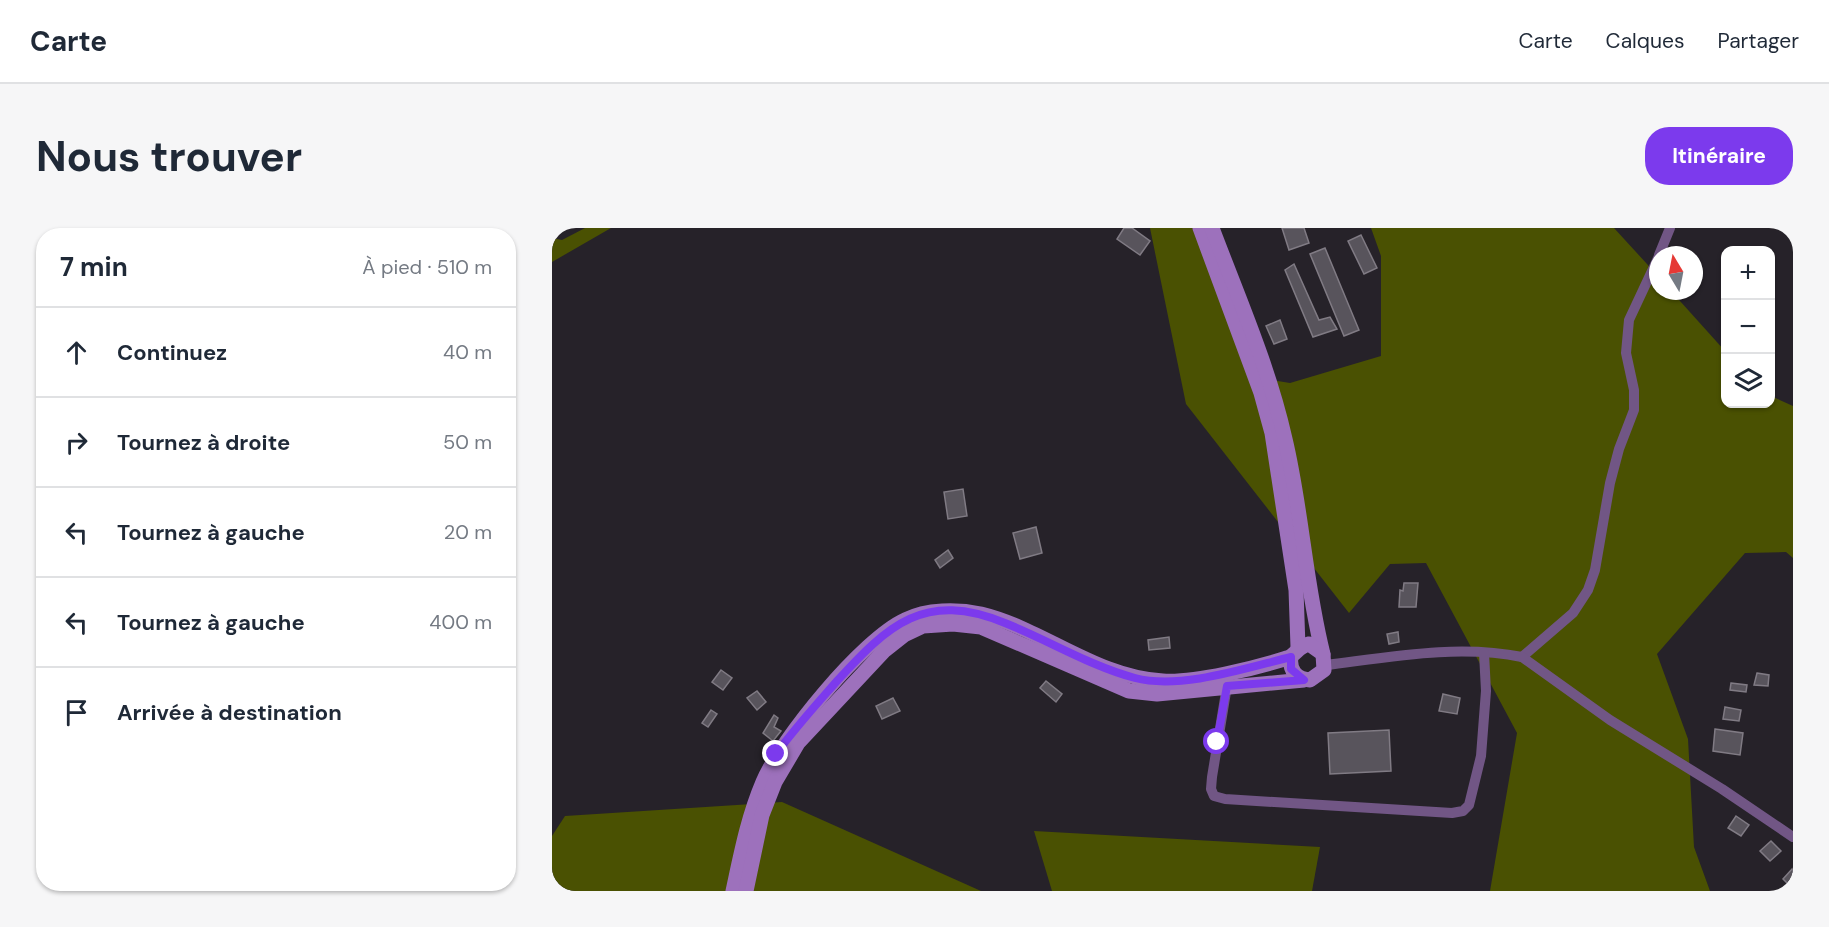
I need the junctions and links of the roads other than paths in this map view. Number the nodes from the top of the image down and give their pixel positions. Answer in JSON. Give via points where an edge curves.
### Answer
{"nodes":[{"id":1,"x":1200,"y":228,"type":"edge"},
{"id":2,"x":1212,"y":228,"type":"edge"},
{"id":3,"x":1670,"y":228,"type":"edge"},
{"id":4,"x":1663,"y":246,"type":"edge"},
{"id":5,"x":1649,"y":277,"type":"edge"},
{"id":6,"x":1294,"y":652,"type":"junction"},
{"id":7,"x":1484,"y":653,"type":"junction"},
{"id":8,"x":1522,"y":657,"type":"junction"},
{"id":9,"x":1325,"y":659,"type":"junction"},
{"id":10,"x":1304,"y":680,"type":"junction"},
{"id":11,"x":1227,"y":686,"type":"junction"},
{"id":12,"x":1793,"y":837,"type":"edge"},
{"id":13,"x":733,"y":891,"type":"edge"},
{"id":14,"x":746,"y":891,"type":"edge"}],
"edges":[{"from":1,"to":6,"type":"street","via":[[1258,382],[1272,433],[1296,590]]},
{"from":2,"to":9,"type":"street","via":[[1286,439],[1310,604]]},
{"from":3,"to":4,"type":"street"},
{"from":5,"to":8,"type":"street","via":[[1629,320],[1626,353],[1634,411],[1610,483],[1595,570],[1573,613]]},
{"from":6,"to":9,"type":"street","via":[[1309,644]]},
{"from":6,"to":10,"type":"street","via":[[1291,669]]},
{"from":6,"to":13,"type":"street","via":[[1201,677],[1165,682],[1112,670],[981,614],[942,611],[903,620],[873,642],[776,754],[754,803]]},
{"from":7,"to":8,"type":"street"},
{"from":7,"to":9,"type":"street"},
{"from":7,"to":11,"type":"street","via":[[1486,691],[1481,756],[1469,805],[1452,813],[1214,796],[1212,777]]},
{"from":8,"to":12,"type":"street","via":[[1610,720]]},
{"from":9,"to":10,"type":"street","via":[[1320,675]]},
{"from":10,"to":11,"type":"street"},
{"from":11,"to":14,"type":"street","via":[[1157,694],[1130,692],[981,627],[923,626],[885,650],[798,743],[775,782],[762,815]]}]}
